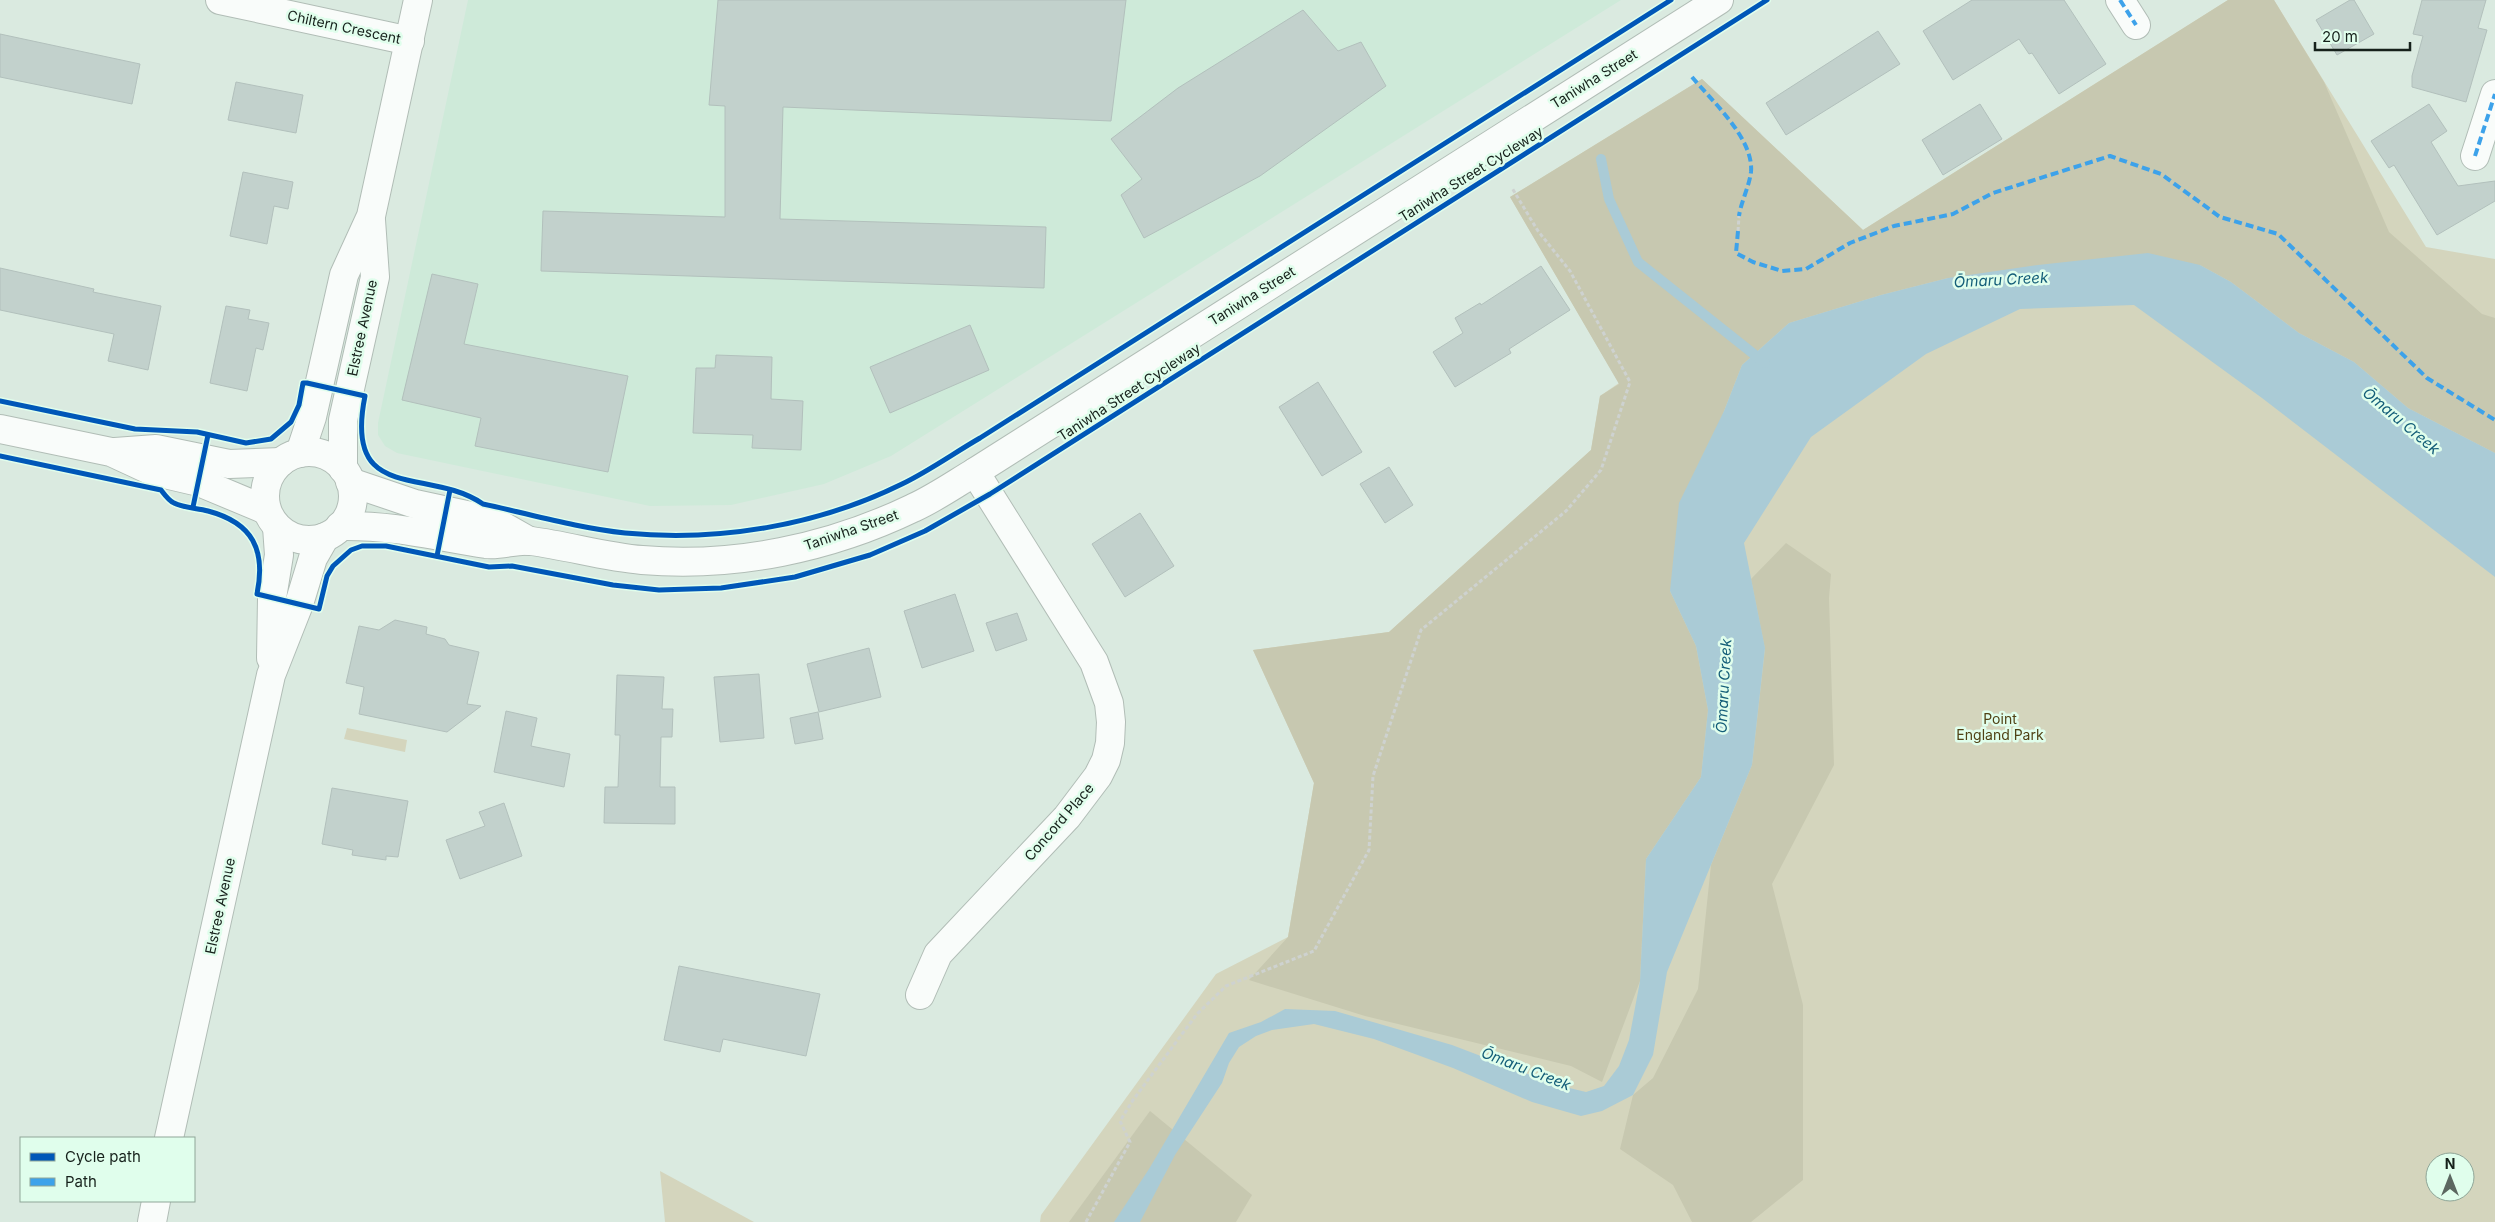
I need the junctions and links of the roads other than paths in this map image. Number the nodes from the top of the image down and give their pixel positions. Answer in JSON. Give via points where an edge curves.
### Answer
{"nodes":[{"id":1,"x":220,"y":0,"type":"edge"},
{"id":2,"x":418,"y":0,"type":"edge"},
{"id":3,"x":1719,"y":0,"type":"edge"},
{"id":4,"x":2120,"y":0,"type":"edge"},
{"id":5,"x":2136,"y":24,"type":"dead end"},
{"id":6,"x":410,"y":41,"type":"junction"},
{"id":7,"x":2495,"y":94,"type":"edge"},
{"id":8,"x":2475,"y":156,"type":"dead end"},
{"id":9,"x":371,"y":216,"type":"junction"},
{"id":10,"x":0,"y":429,"type":"edge"},
{"id":11,"x":111,"y":452,"type":"junction"},
{"id":12,"x":290,"y":457,"type":"junction"},
{"id":13,"x":975,"y":472,"type":"junction"},
{"id":14,"x":347,"y":475,"type":"junction"},
{"id":15,"x":272,"y":518,"type":"junction"},
{"id":16,"x":333,"y":532,"type":"junction"},
{"id":17,"x":529,"y":541,"type":"junction"},
{"id":18,"x":271,"y":675,"type":"junction"},
{"id":19,"x":920,"y":995,"type":"dead end"},
{"id":20,"x":170,"y":1137,"type":"edge"},
{"id":21,"x":156,"y":1202,"type":"edge"},
{"id":22,"x":152,"y":1222,"type":"edge"}],
"edges":[{"from":1,"to":6,"type":"street","name":"Chiltern Crescent"},
{"from":2,"to":6,"type":"street","name":"Elstree Avenue"},
{"from":3,"to":13,"type":"street","name":"Taniwha Street"},
{"from":4,"to":5,"type":"street"},
{"from":6,"to":9,"type":"street","name":"Elstree Avenue"},
{"from":7,"to":8,"type":"street"},
{"from":9,"to":12,"type":"street","name":"Elstree Avenue","via":[[344,275],[312,417]]},
{"from":9,"to":14,"type":"street","name":"Elstree Avenue","via":[[375,277],[343,420]]},
{"from":10,"to":11,"type":"street"},
{"from":11,"to":12,"type":"street","via":[[156,449],[229,464]]},
{"from":11,"to":15,"type":"street","via":[[152,471],[198,482]]},
{"from":12,"to":14,"type":"street","via":[[324,455],[335,460]]},
{"from":12,"to":15,"type":"street","via":[[272,472],[266,483],[265,496]]},
{"from":13,"to":17,"type":"street","name":"Taniwha Street","via":[[915,508],[870,526],[809,545],[753,557],[714,562],[643,560]]},
{"from":13,"to":19,"type":"street","name":"Concord Place","via":[[1094,662],[1109,703],[1110,743],[1098,776],[1067,817],[938,954]]},
{"from":14,"to":16,"type":"street","via":[[353,493],[352,505]]},
{"from":14,"to":17,"type":"street","name":"Taniwha Street","via":[[415,504],[494,521]]},
{"from":15,"to":16,"type":"street","via":[[287,535],[300,539],[312,540]]},
{"from":15,"to":18,"type":"street","name":"Elstree Avenue","via":[[279,555],[272,598]]},
{"from":16,"to":17,"type":"street","name":"Taniwha Street","via":[[404,529],[488,545]]},
{"from":16,"to":18,"type":"street","name":"Elstree Avenue","via":[[308,571],[299,604]]},
{"from":18,"to":20,"type":"street","name":"Elstree Avenue"},
{"from":21,"to":22,"type":"street"}]}
